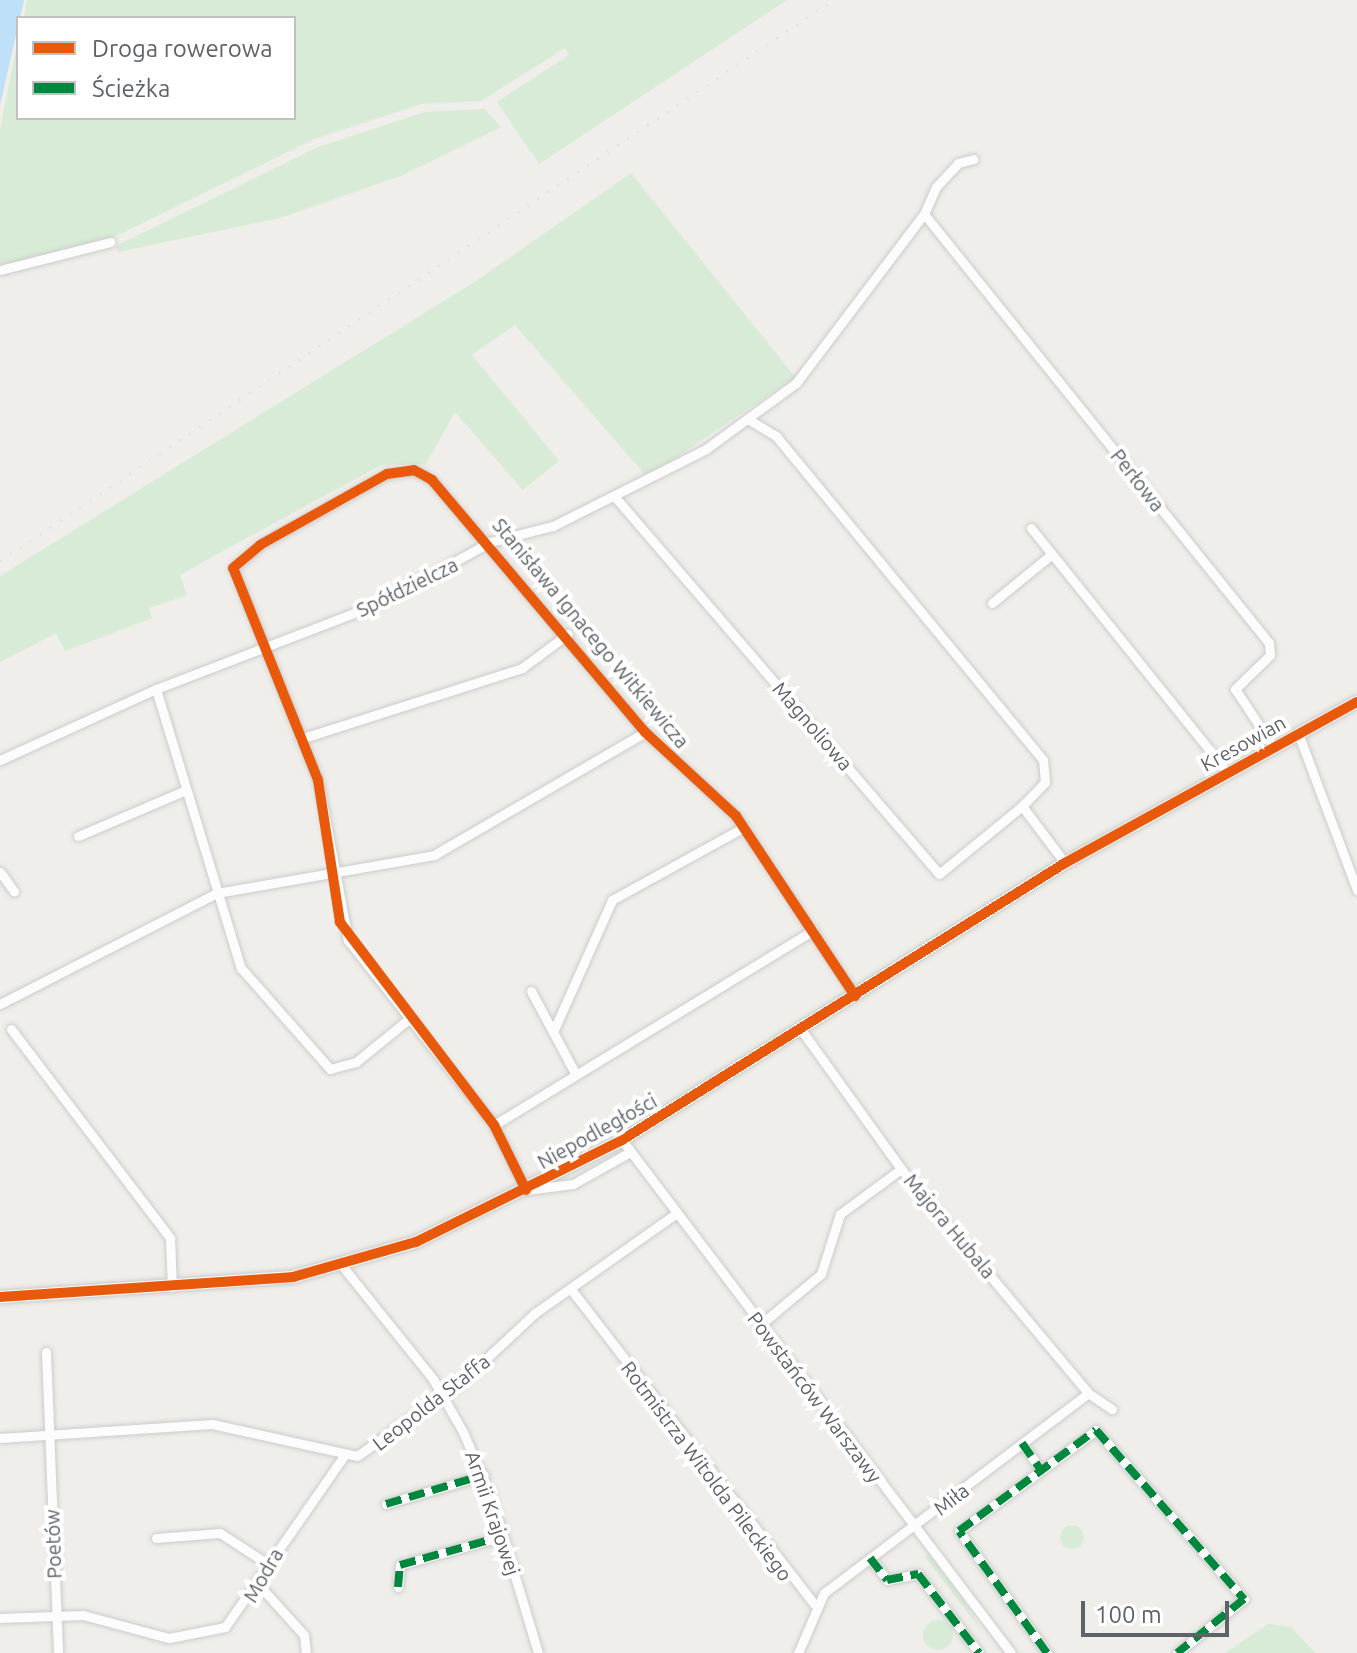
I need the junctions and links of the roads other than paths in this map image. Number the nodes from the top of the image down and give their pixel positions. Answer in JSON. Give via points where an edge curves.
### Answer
{"nodes":[{"id":1,"x":974,"y":159,"type":"dead end"},
{"id":2,"x":924,"y":214,"type":"junction"},
{"id":3,"x":111,"y":242,"type":"dead end"},
{"id":4,"x":0,"y":270,"type":"edge"},
{"id":5,"x":748,"y":419,"type":"junction"},
{"id":6,"x":615,"y":497,"type":"junction"},
{"id":7,"x":1031,"y":528,"type":"dead end"},
{"id":8,"x":490,"y":542,"type":"junction"},
{"id":9,"x":1052,"y":554,"type":"junction"},
{"id":10,"x":992,"y":603,"type":"dead end"},
{"id":11,"x":568,"y":634,"type":"junction"},
{"id":12,"x":265,"y":650,"type":"junction"},
{"id":13,"x":156,"y":689,"type":"junction"},
{"id":14,"x":1357,"y":702,"type":"edge"},
{"id":15,"x":645,"y":732,"type":"junction"},
{"id":16,"x":1298,"y":733,"type":"junction"},
{"id":17,"x":300,"y":739,"type":"junction"},
{"id":18,"x":1273,"y":746,"type":"junction"},
{"id":19,"x":0,"y":760,"type":"edge"},
{"id":20,"x":1228,"y":773,"type":"junction"},
{"id":21,"x":186,"y":790,"type":"junction"},
{"id":22,"x":1022,"y":806,"type":"junction"},
{"id":23,"x":1145,"y":816,"type":"joint"},
{"id":24,"x":744,"y":827,"type":"junction"},
{"id":25,"x":78,"y":836,"type":"dead end"},
{"id":26,"x":1065,"y":863,"type":"junction"},
{"id":27,"x":0,"y":872,"type":"edge"},
{"id":28,"x":332,"y":872,"type":"junction"},
{"id":29,"x":1357,"y":890,"type":"edge"},
{"id":30,"x":14,"y":891,"type":"dead end"},
{"id":31,"x":217,"y":893,"type":"junction"},
{"id":32,"x":813,"y":930,"type":"junction"},
{"id":33,"x":531,"y":991,"type":"dead end"},
{"id":34,"x":855,"y":996,"type":"junction"},
{"id":35,"x":0,"y":1004,"type":"edge"},
{"id":36,"x":410,"y":1018,"type":"junction"},
{"id":37,"x":11,"y":1029,"type":"dead end"},
{"id":38,"x":802,"y":1031,"type":"junction"},
{"id":39,"x":553,"y":1032,"type":"junction"},
{"id":40,"x":576,"y":1075,"type":"junction"},
{"id":41,"x":494,"y":1125,"type":"junction"},
{"id":42,"x":622,"y":1140,"type":"junction"},
{"id":43,"x":630,"y":1152,"type":"junction"},
{"id":44,"x":901,"y":1169,"type":"junction"},
{"id":45,"x":526,"y":1190,"type":"junction"},
{"id":46,"x":674,"y":1215,"type":"junction"},
{"id":47,"x":343,"y":1267,"type":"junction"},
{"id":48,"x":172,"y":1287,"type":"junction"},
{"id":49,"x":573,"y":1292,"type":"junction"},
{"id":50,"x":0,"y":1297,"type":"edge"},
{"id":51,"x":760,"y":1325,"type":"junction"},
{"id":52,"x":46,"y":1352,"type":"dead end"},
{"id":53,"x":1088,"y":1393,"type":"junction"},
{"id":54,"x":444,"y":1395,"type":"junction"},
{"id":55,"x":1112,"y":1409,"type":"dead end"},
{"id":56,"x":50,"y":1435,"type":"junction"},
{"id":57,"x":0,"y":1438,"type":"edge"},
{"id":58,"x":1022,"y":1443,"type":"junction"},
{"id":59,"x":344,"y":1456,"type":"junction"},
{"id":60,"x":1040,"y":1469,"type":"junction"},
{"id":61,"x":484,"y":1475,"type":"junction"},
{"id":62,"x":386,"y":1504,"type":"dead end"},
{"id":63,"x":913,"y":1526,"type":"junction"},
{"id":64,"x":503,"y":1536,"type":"junction"},
{"id":65,"x":156,"y":1538,"type":"dead end"},
{"id":66,"x":870,"y":1558,"type":"junction"},
{"id":67,"x":266,"y":1563,"type":"junction"},
{"id":68,"x":258,"y":1584,"type":"junction"},
{"id":69,"x":398,"y":1587,"type":"dead end"},
{"id":70,"x":814,"y":1604,"type":"junction"},
{"id":71,"x":56,"y":1615,"type":"junction"},
{"id":72,"x":0,"y":1618,"type":"edge"},
{"id":73,"x":58,"y":1653,"type":"edge"},
{"id":74,"x":306,"y":1653,"type":"edge"},
{"id":75,"x":538,"y":1653,"type":"edge"},
{"id":76,"x":798,"y":1653,"type":"edge"},
{"id":77,"x":979,"y":1653,"type":"edge"},
{"id":78,"x":1011,"y":1653,"type":"edge"},
{"id":79,"x":1047,"y":1653,"type":"edge"},
{"id":80,"x":1177,"y":1653,"type":"edge"}],
"edges":[{"from":1,"to":2,"type":"street","name":"Spółdzielcza","via":[[958,163],[936,187]]},
{"from":2,"to":5,"type":"street","name":"Spółdzielcza","via":[[796,383]]},
{"from":2,"to":18,"type":"street","name":"Perłowa","via":[[1269,643],[1270,655],[1235,689]]},
{"from":3,"to":4,"type":"street"},
{"from":5,"to":6,"type":"street","name":"Spółdzielcza"},
{"from":5,"to":22,"type":"street","name":"Magnoliowa","via":[[776,436],[1043,760],[1045,782]]},
{"from":6,"to":8,"type":"street","name":"Spółdzielcza"},
{"from":6,"to":22,"type":"street","name":"Magnoliowa","via":[[939,874]]},
{"from":7,"to":9,"type":"street"},
{"from":8,"to":11,"type":"street","name":"Stanisława Ignacego Witkiewicza"},
{"from":8,"to":12,"type":"street","name":"Spółdzielcza","via":[[445,572]]},
{"from":8,"to":12,"type":"street","name":"Stanisława Ignacego Witkiewicza","via":[[432,480],[400,469],[273,537],[233,568]]},
{"from":9,"to":10,"type":"street"},
{"from":9,"to":20,"type":"street"},
{"from":11,"to":15,"type":"street","name":"Stanisława Ignacego Witkiewicza"},
{"from":11,"to":17,"type":"street","via":[[522,668]]},
{"from":12,"to":13,"type":"street","name":"Spółdzielcza"},
{"from":12,"to":17,"type":"street"},
{"from":13,"to":19,"type":"street","name":"Spółdzielcza"},
{"from":13,"to":21,"type":"street"},
{"from":14,"to":16,"type":"street","name":"Kresowian"},
{"from":15,"to":24,"type":"street","name":"Stanisława Ignacego Witkiewicza"},
{"from":15,"to":28,"type":"street","via":[[434,855]]},
{"from":16,"to":18,"type":"street","name":"Kresowian"},
{"from":16,"to":29,"type":"street"},
{"from":17,"to":28,"type":"street","via":[[318,780]]},
{"from":18,"to":20,"type":"street","name":"Kresowian"},
{"from":20,"to":23,"type":"street","name":"Kresowian"},
{"from":21,"to":25,"type":"street"},
{"from":21,"to":31,"type":"street"},
{"from":22,"to":26,"type":"street"},
{"from":23,"to":26,"type":"street","name":"Niepodległości"},
{"from":24,"to":32,"type":"street","name":"Stanisława Ignacego Witkiewicza"},
{"from":24,"to":39,"type":"street","via":[[612,900]]},
{"from":26,"to":34,"type":"street","name":"Niepodległości"},
{"from":27,"to":30,"type":"street"},
{"from":28,"to":31,"type":"street"},
{"from":28,"to":36,"type":"street","via":[[348,940]]},
{"from":31,"to":35,"type":"street"},
{"from":31,"to":36,"type":"street","via":[[241,968],[330,1069],[356,1062]]},
{"from":32,"to":34,"type":"street","name":"Stanisława Ignacego Witkiewicza"},
{"from":32,"to":40,"type":"street"},
{"from":33,"to":39,"type":"street"},
{"from":34,"to":38,"type":"street","name":"Niepodległości"},
{"from":36,"to":41,"type":"street"},
{"from":37,"to":48,"type":"street","via":[[170,1238]]},
{"from":38,"to":42,"type":"street","name":"Niepodległości"},
{"from":38,"to":44,"type":"street","name":"Majora Hubala"},
{"from":39,"to":40,"type":"street"},
{"from":40,"to":41,"type":"street"},
{"from":41,"to":45,"type":"street"},
{"from":42,"to":43,"type":"street","name":"Powstańców Warszawy"},
{"from":42,"to":45,"type":"street","name":"Niepodległości"},
{"from":43,"to":45,"type":"street","via":[[573,1184]]},
{"from":43,"to":46,"type":"street","name":"Powstańców Warszawy"},
{"from":44,"to":51,"type":"street","via":[[840,1214],[816,1281]]},
{"from":44,"to":53,"type":"street","name":"Majora Hubala"},
{"from":45,"to":47,"type":"street","name":"Niepodległości"},
{"from":46,"to":49,"type":"street","name":"Leopolda Staffa"},
{"from":46,"to":51,"type":"street","name":"Powstańców Warszawy"},
{"from":47,"to":48,"type":"street","name":"Niepodległości"},
{"from":47,"to":54,"type":"street","name":"Armii Krajowej"},
{"from":48,"to":50,"type":"street","name":"Niepodległości"},
{"from":49,"to":54,"type":"street","name":"Leopolda Staffa","via":[[535,1313]]},
{"from":49,"to":70,"type":"street","name":"Rotmistrza Witolda Pileckiego"},
{"from":51,"to":63,"type":"street","name":"Powstańców Warszawy"},
{"from":52,"to":56,"type":"street"},
{"from":53,"to":55,"type":"street","name":"Majora Hubala"},
{"from":53,"to":58,"type":"street","name":"Miła"},
{"from":54,"to":59,"type":"street","name":"Leopolda Staffa","via":[[370,1451]]},
{"from":54,"to":61,"type":"street","name":"Armii Krajowej"},
{"from":56,"to":57,"type":"street"},
{"from":56,"to":59,"type":"street","via":[[212,1424],[300,1438]]},
{"from":56,"to":71,"type":"street","name":"Poetów"},
{"from":58,"to":60,"type":"street"},
{"from":58,"to":63,"type":"street","name":"Miła"},
{"from":59,"to":67,"type":"street","name":"Modra"},
{"from":60,"to":79,"type":"street","via":[[958,1536]]},
{"from":60,"to":80,"type":"street","via":[[1096,1430],[1242,1592],[1240,1607]]},
{"from":61,"to":62,"type":"street"},
{"from":61,"to":64,"type":"street","name":"Armii Krajowej"},
{"from":63,"to":66,"type":"street","name":"Miła"},
{"from":63,"to":78,"type":"street","name":"Powstańców Warszawy"},
{"from":64,"to":69,"type":"street","via":[[400,1565]]},
{"from":64,"to":75,"type":"street","name":"Armii Krajowej"},
{"from":65,"to":67,"type":"street","via":[[220,1533]]},
{"from":66,"to":70,"type":"street","name":"Miła"},
{"from":66,"to":77,"type":"street","via":[[890,1582],[907,1571],[918,1574]]},
{"from":67,"to":68,"type":"street","name":"Modra"},
{"from":68,"to":71,"type":"street","name":"Modra","via":[[225,1627],[198,1638]]},
{"from":68,"to":74,"type":"street","via":[[304,1635]]},
{"from":70,"to":76,"type":"street"},
{"from":71,"to":72,"type":"street","name":"Modra"},
{"from":71,"to":73,"type":"street","name":"Poetów"}]}
